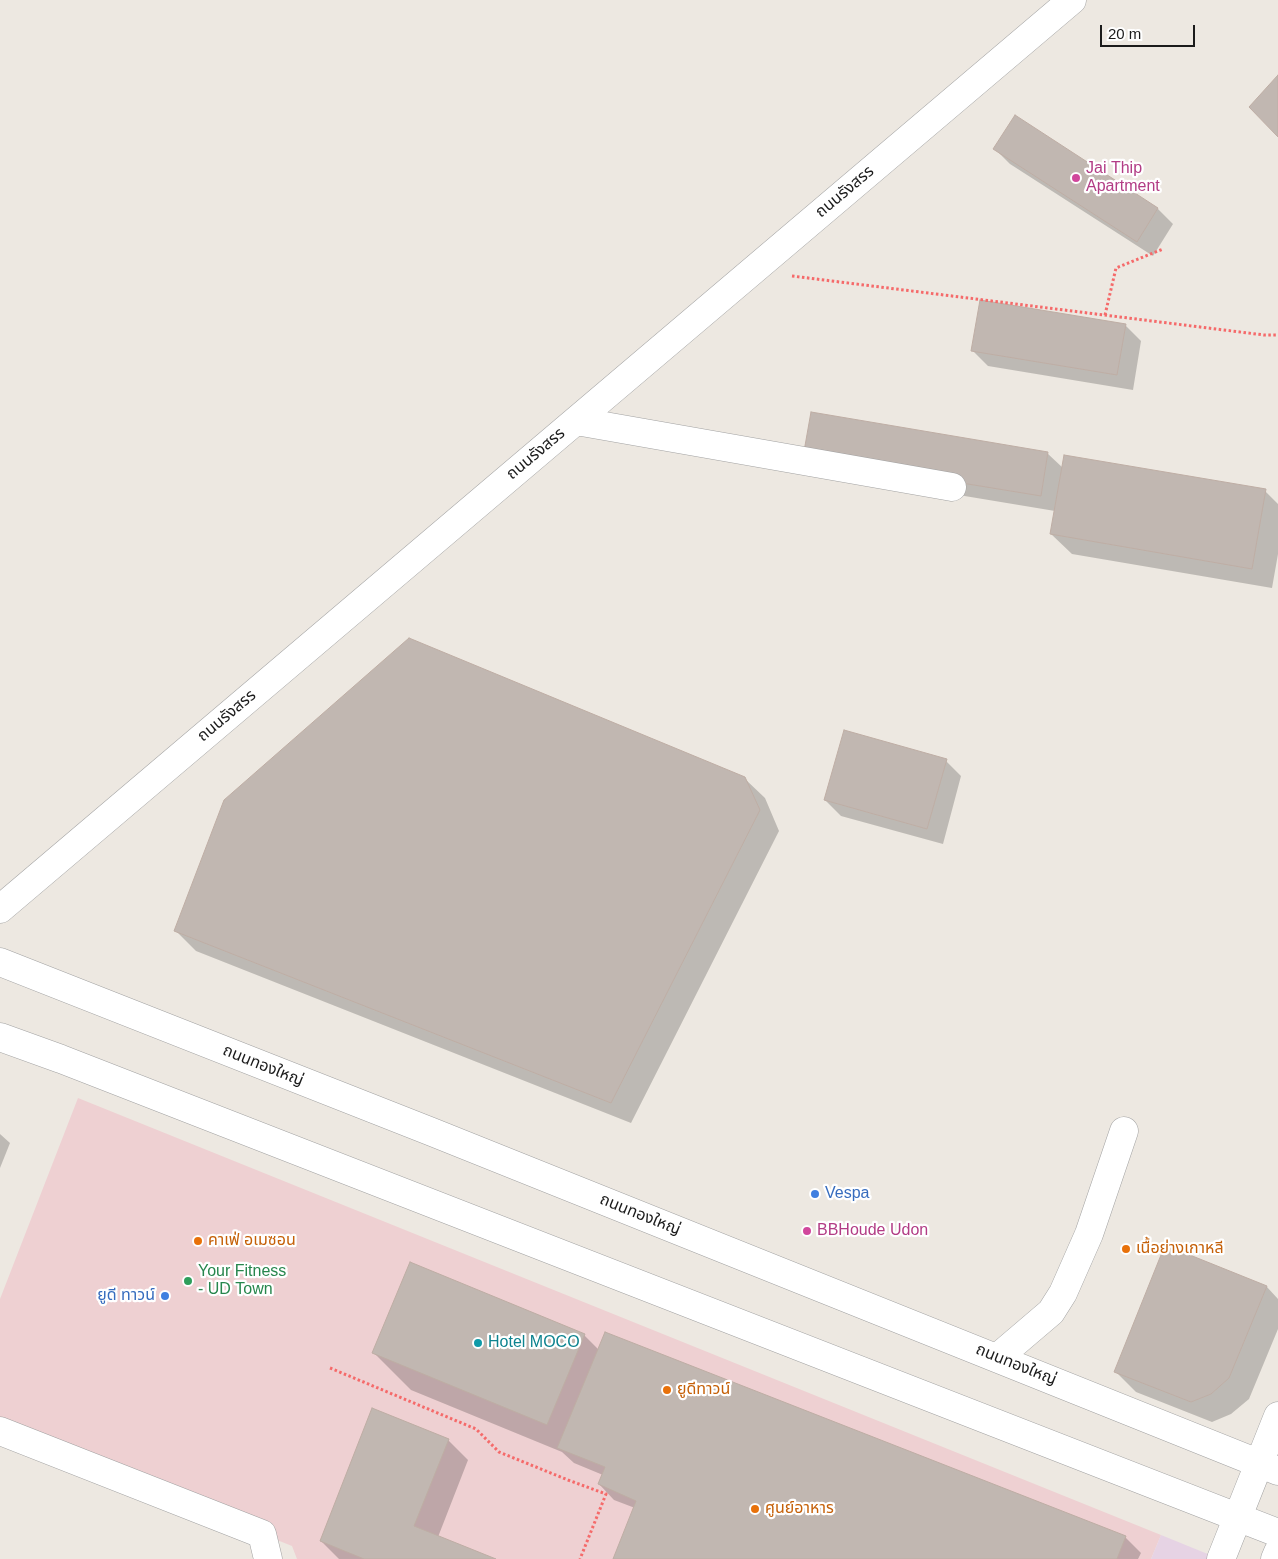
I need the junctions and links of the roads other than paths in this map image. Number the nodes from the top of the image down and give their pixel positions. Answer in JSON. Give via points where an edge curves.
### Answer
{"nodes":[{"id":1,"x":1072,"y":0,"type":"edge"},
{"id":2,"x":576,"y":421,"type":"junction"},
{"id":3,"x":952,"y":487,"type":"dead end"},
{"id":4,"x":0,"y":909,"type":"edge"},
{"id":5,"x":0,"y":962,"type":"edge"},
{"id":6,"x":0,"y":1037,"type":"edge"},
{"id":7,"x":1124,"y":1131,"type":"dead end"},
{"id":8,"x":997,"y":1358,"type":"junction"},
{"id":9,"x":1278,"y":1416,"type":"edge"},
{"id":10,"x":0,"y":1431,"type":"edge"},
{"id":11,"x":1269,"y":1467,"type":"edge"},
{"id":12,"x":1238,"y":1517,"type":"junction"},
{"id":13,"x":1278,"y":1533,"type":"edge"},
{"id":14,"x":265,"y":1546,"type":"edge"},
{"id":15,"x":1278,"y":1552,"type":"edge"},
{"id":16,"x":1221,"y":1559,"type":"edge"},
{"id":17,"x":1275,"y":1559,"type":"edge"}],
"edges":[{"from":1,"to":2,"type":"street","name":"ถนนรังสรร"},
{"from":2,"to":3,"type":"street"},
{"from":2,"to":4,"type":"street","name":"ถนนรังสรร"},
{"from":5,"to":8,"type":"street","name":"ถนนทองใหญ่"},
{"from":6,"to":12,"type":"street"},
{"from":7,"to":8,"type":"street","via":[[1089,1234],[1062,1293],[1051,1312]]},
{"from":8,"to":11,"type":"street","name":"ถนนทองใหญ่"},
{"from":9,"to":11,"type":"street"},
{"from":10,"to":14,"type":"street"},
{"from":11,"to":12,"type":"street"},
{"from":12,"to":13,"type":"street"},
{"from":12,"to":16,"type":"street"},
{"from":15,"to":17,"type":"street"}]}
